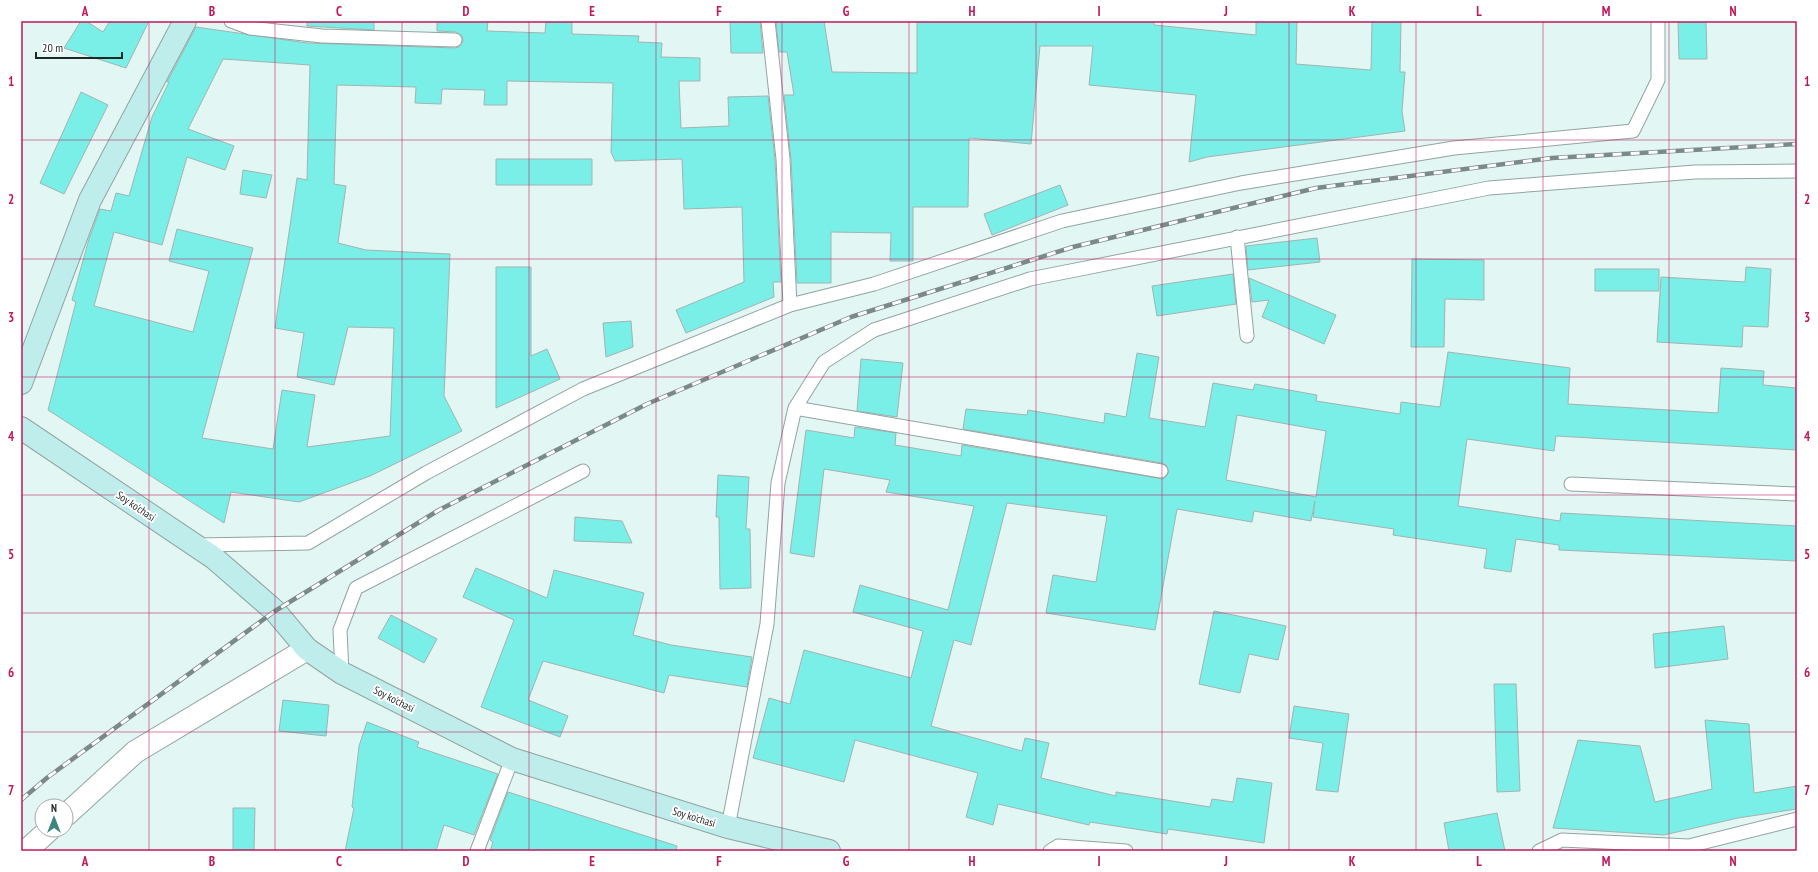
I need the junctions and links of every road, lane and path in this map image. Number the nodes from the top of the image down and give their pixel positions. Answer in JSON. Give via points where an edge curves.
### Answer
{"nodes":[{"id":1,"x":185,"y":21,"type":"edge"},
{"id":2,"x":231,"y":21,"type":"edge"},
{"id":3,"x":768,"y":21,"type":"edge"},
{"id":4,"x":1658,"y":21,"type":"edge"},
{"id":5,"x":455,"y":40,"type":"dead end"},
{"id":6,"x":1797,"y":171,"type":"edge"},
{"id":7,"x":1237,"y":237,"type":"junction"},
{"id":8,"x":790,"y":305,"type":"junction"},
{"id":9,"x":1247,"y":336,"type":"dead end"},
{"id":10,"x":21,"y":383,"type":"edge"},
{"id":11,"x":795,"y":408,"type":"junction"},
{"id":12,"x":21,"y":428,"type":"edge"},
{"id":13,"x":583,"y":471,"type":"dead end"},
{"id":14,"x":1161,"y":471,"type":"dead end"},
{"id":15,"x":1570,"y":484,"type":"dead end"},
{"id":16,"x":1797,"y":494,"type":"edge"},
{"id":17,"x":194,"y":545,"type":"junction"},
{"id":18,"x":308,"y":649,"type":"junction"},
{"id":19,"x":342,"y":672,"type":"junction"},
{"id":20,"x":512,"y":759,"type":"junction"},
{"id":21,"x":74,"y":808,"type":"edge"},
{"id":22,"x":1797,"y":819,"type":"edge"},
{"id":23,"x":728,"y":827,"type":"junction"},
{"id":24,"x":40,"y":838,"type":"edge"},
{"id":25,"x":26,"y":851,"type":"edge"},
{"id":26,"x":477,"y":851,"type":"edge"},
{"id":27,"x":829,"y":851,"type":"edge"},
{"id":28,"x":1050,"y":851,"type":"edge"},
{"id":29,"x":1126,"y":851,"type":"edge"},
{"id":30,"x":1539,"y":851,"type":"edge"}],
"edges":[{"from":1,"to":10,"type":"main road","via":[[90,200]]},
{"from":2,"to":5,"type":"lane","via":[[250,28],[322,36]]},
{"from":3,"to":8,"type":"lane","via":[[783,159]]},
{"from":4,"to":8,"type":"lane","via":[[1658,80],[1633,131],[1454,148],[1241,183],[1062,221],[874,284]]},
{"from":6,"to":7,"type":"lane","via":[[1695,172],[1488,188]]},
{"from":7,"to":9,"type":"lane"},
{"from":7,"to":11,"type":"lane","via":[[1030,279],[874,330],[824,362]]},
{"from":8,"to":17,"type":"lane","via":[[583,389],[426,473],[308,543]]},
{"from":11,"to":14,"type":"lane"},
{"from":11,"to":23,"type":"lane","via":[[778,483],[767,624]]},
{"from":12,"to":17,"type":"main road","name":"Soy ko'chasi"},
{"from":13,"to":19,"type":"lane","via":[[356,588],[340,630]]},
{"from":15,"to":16,"type":"lane"},
{"from":17,"to":18,"type":"main road","name":"Soy ko'chasi","via":[[214,558],[275,611]]},
{"from":18,"to":19,"type":"main road","name":"Soy ko'chasi"},
{"from":18,"to":21,"type":"street","via":[[135,752]]},
{"from":19,"to":20,"type":"main road","name":"Soy ko'chasi"},
{"from":20,"to":23,"type":"main road","name":"Soy ko'chasi"},
{"from":20,"to":26,"type":"lane"},
{"from":22,"to":30,"type":"lane","via":[[1689,846],[1562,840]]},
{"from":23,"to":27,"type":"main road","name":"Soy ko'chasi"},
{"from":24,"to":25,"type":"street"},
{"from":28,"to":29,"type":"lane","via":[[1058,846]]}]}
